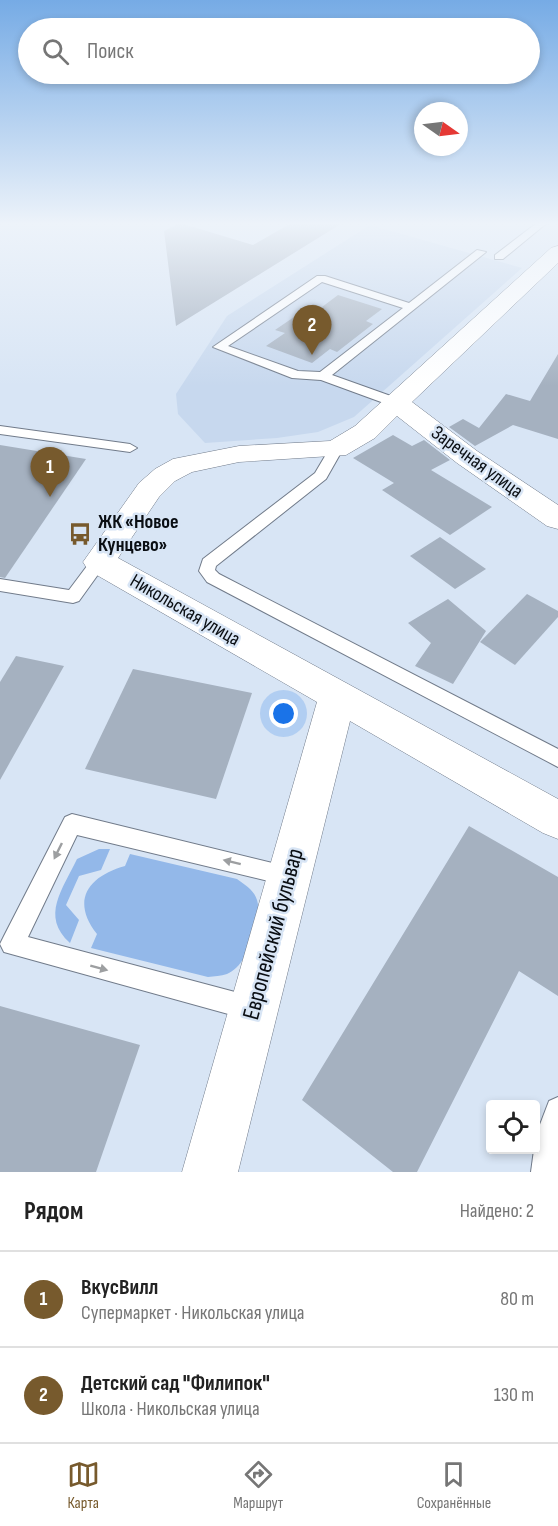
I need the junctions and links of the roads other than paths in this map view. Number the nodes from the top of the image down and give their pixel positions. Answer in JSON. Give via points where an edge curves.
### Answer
{"nodes":[{"id":1,"x":450,"y":277,"type":"edge"},
{"id":2,"x":532,"y":277,"type":"edge"},
{"id":3,"x":411,"y":307,"type":"junction"},
{"id":4,"x":322,"y":376,"type":"junction"},
{"id":5,"x":397,"y":403,"type":"junction"},
{"id":6,"x":0,"y":429,"type":"edge"},
{"id":7,"x":130,"y":448,"type":"dead end"},
{"id":8,"x":336,"y":449,"type":"junction"},
{"id":9,"x":558,"y":519,"type":"edge"},
{"id":10,"x":99,"y":562,"type":"junction"},
{"id":11,"x":0,"y":585,"type":"edge"},
{"id":12,"x":337,"y":697,"type":"junction"},
{"id":13,"x":558,"y":759,"type":"edge"},
{"id":14,"x":558,"y":820,"type":"edge"},
{"id":15,"x":289,"y":876,"type":"junction"},
{"id":16,"x":253,"y":1009,"type":"junction"},
{"id":17,"x":558,"y":1110,"type":"edge"},
{"id":18,"x":210,"y":1172,"type":"edge"},
{"id":19,"x":545,"y":1172,"type":"edge"}],
"edges":[{"from":1,"to":3,"type":"lane"},
{"from":2,"to":5,"type":"street"},
{"from":3,"to":4,"type":"lane"},
{"from":3,"to":4,"type":"lane","via":[[321,278],[219,347],[296,375]]},
{"from":4,"to":5,"type":"lane"},
{"from":5,"to":8,"type":"street","via":[[365,432]]},
{"from":5,"to":9,"type":"street","name":"Заречная улица","via":[[466,457]]},
{"from":6,"to":7,"type":"lane"},
{"from":8,"to":10,"type":"street","via":[[239,454],[183,465],[149,490]]},
{"from":8,"to":13,"type":"lane","via":[[321,476],[209,563],[207,572]]},
{"from":10,"to":11,"type":"lane","via":[[73,597]]},
{"from":10,"to":12,"type":"street","name":"Никольская улица"},
{"from":12,"to":14,"type":"street","name":"Никольская улица"},
{"from":12,"to":15,"type":"street","name":"Европейский бульвар"},
{"from":15,"to":16,"type":"street","name":"Европейский бульвар"},
{"from":15,"to":16,"type":"lane","one_way":true,"via":[[72,824],[12,944]]},
{"from":16,"to":18,"type":"street","name":"Европейский бульвар"},
{"from":17,"to":19,"type":"lane","via":[[548,1138]]}]}
